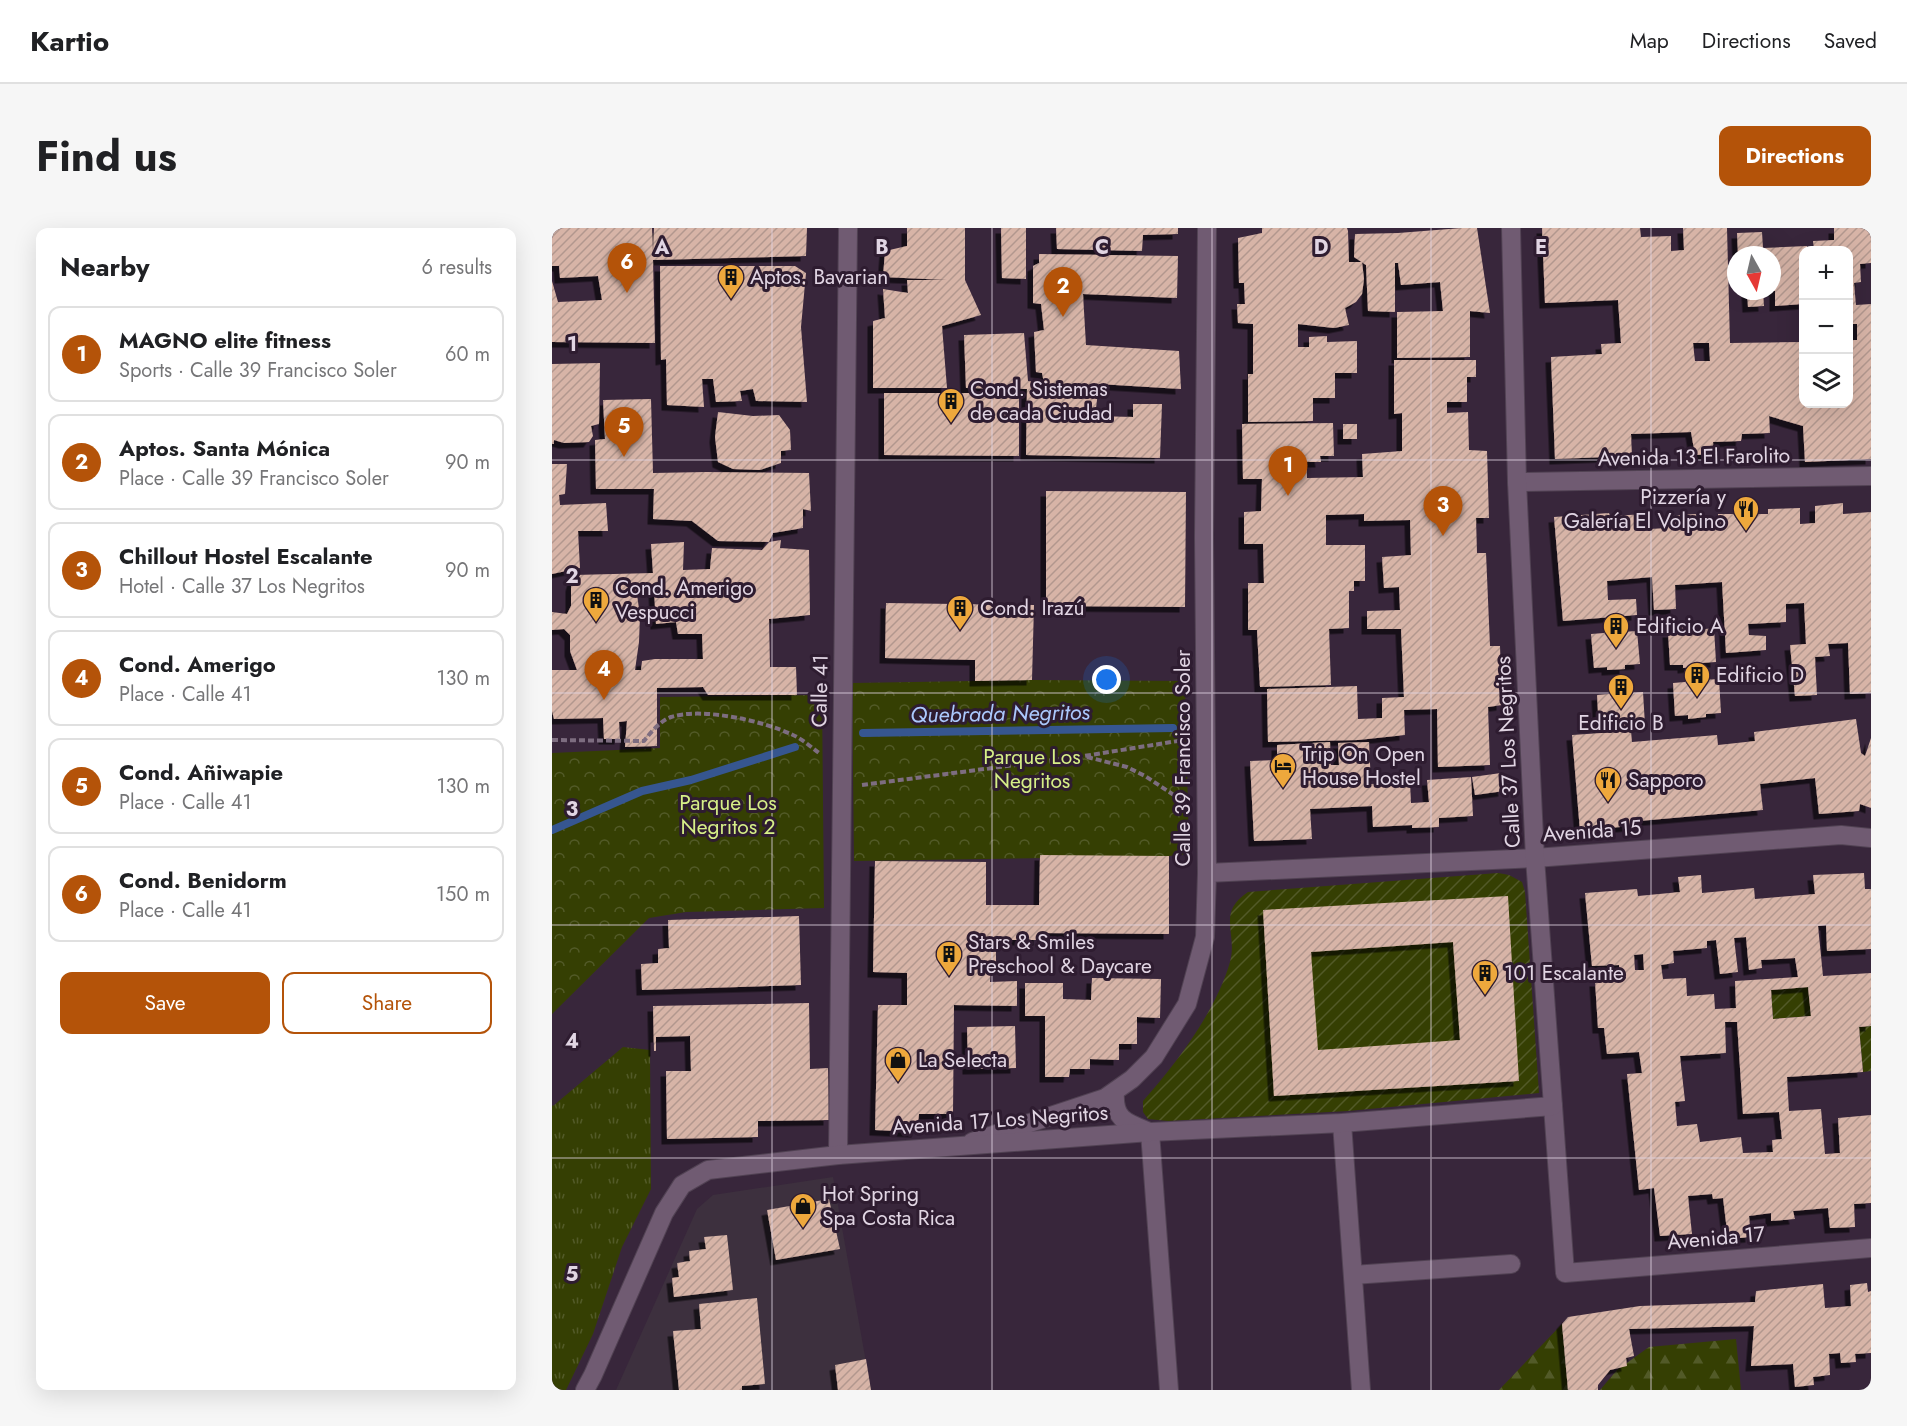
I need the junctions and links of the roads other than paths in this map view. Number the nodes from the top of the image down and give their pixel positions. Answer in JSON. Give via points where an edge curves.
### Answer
{"nodes":[{"id":1,"x":848,"y":228,"type":"edge"},
{"id":2,"x":1207,"y":228,"type":"edge"},
{"id":3,"x":1511,"y":228,"type":"edge"},
{"id":4,"x":1871,"y":476,"type":"edge"},
{"id":5,"x":1517,"y":482,"type":"junction"},
{"id":6,"x":1871,"y":838,"type":"edge"},
{"id":7,"x":1535,"y":858,"type":"junction"},
{"id":8,"x":1207,"y":873,"type":"junction"},
{"id":9,"x":1115,"y":1092,"type":"junction"},
{"id":10,"x":1553,"y":1106,"type":"junction"},
{"id":11,"x":1342,"y":1123,"type":"junction"},
{"id":12,"x":1150,"y":1132,"type":"junction"},
{"id":13,"x":959,"y":1146,"type":"junction"},
{"id":14,"x":838,"y":1155,"type":"junction"},
{"id":15,"x":1871,"y":1248,"type":"edge"},
{"id":16,"x":1511,"y":1264,"type":"dead end"},
{"id":17,"x":1565,"y":1273,"type":"joint"},
{"id":18,"x":1353,"y":1275,"type":"junction"},
{"id":19,"x":585,"y":1390,"type":"edge"},
{"id":20,"x":1169,"y":1390,"type":"edge"},
{"id":21,"x":1361,"y":1390,"type":"edge"}],
"edges":[{"from":1,"to":14,"type":"street","name":"Calle 41"},
{"from":2,"to":8,"type":"street","name":"Calle 39 Francisco Soler"},
{"from":3,"to":5,"type":"street","name":"Calle 37 Los Negritos"},
{"from":4,"to":5,"type":"street","name":"Avenida 13 El Farolito"},
{"from":5,"to":7,"type":"street","name":"Calle 37 Los Negritos"},
{"from":6,"to":7,"type":"street","name":"Avenida 15","via":[[1841,835]]},
{"from":7,"to":8,"type":"street","name":"Avenida 15"},
{"from":7,"to":10,"type":"street","name":"Calle 37 Los Negritos"},
{"from":8,"to":9,"type":"street","name":"Calle 39 Francisco Soler","via":[[1205,937],[1187,1004],[1154,1057]]},
{"from":9,"to":12,"type":"street","via":[[1117,1113],[1126,1123]]},
{"from":9,"to":13,"type":"street","name":"Calle 39 Francisco Soler"},
{"from":10,"to":11,"type":"street","name":"Avenida 17 Los Negritos"},
{"from":10,"to":17,"type":"street","name":"Calle 37 Los Negritos"},
{"from":11,"to":12,"type":"street","name":"Avenida 17 Los Negritos"},
{"from":11,"to":18,"type":"street"},
{"from":12,"to":13,"type":"street","name":"Avenida 17 Los Negritos"},
{"from":12,"to":20,"type":"street"},
{"from":13,"to":14,"type":"street","name":"Avenida 17 Los Negritos"},
{"from":14,"to":19,"type":"street","name":"Avenida 17 Los Negritos","via":[[708,1170],[682,1185],[664,1213]]},
{"from":15,"to":17,"type":"street","name":"Avenida 17"},
{"from":16,"to":18,"type":"street"},
{"from":18,"to":21,"type":"street"}]}
